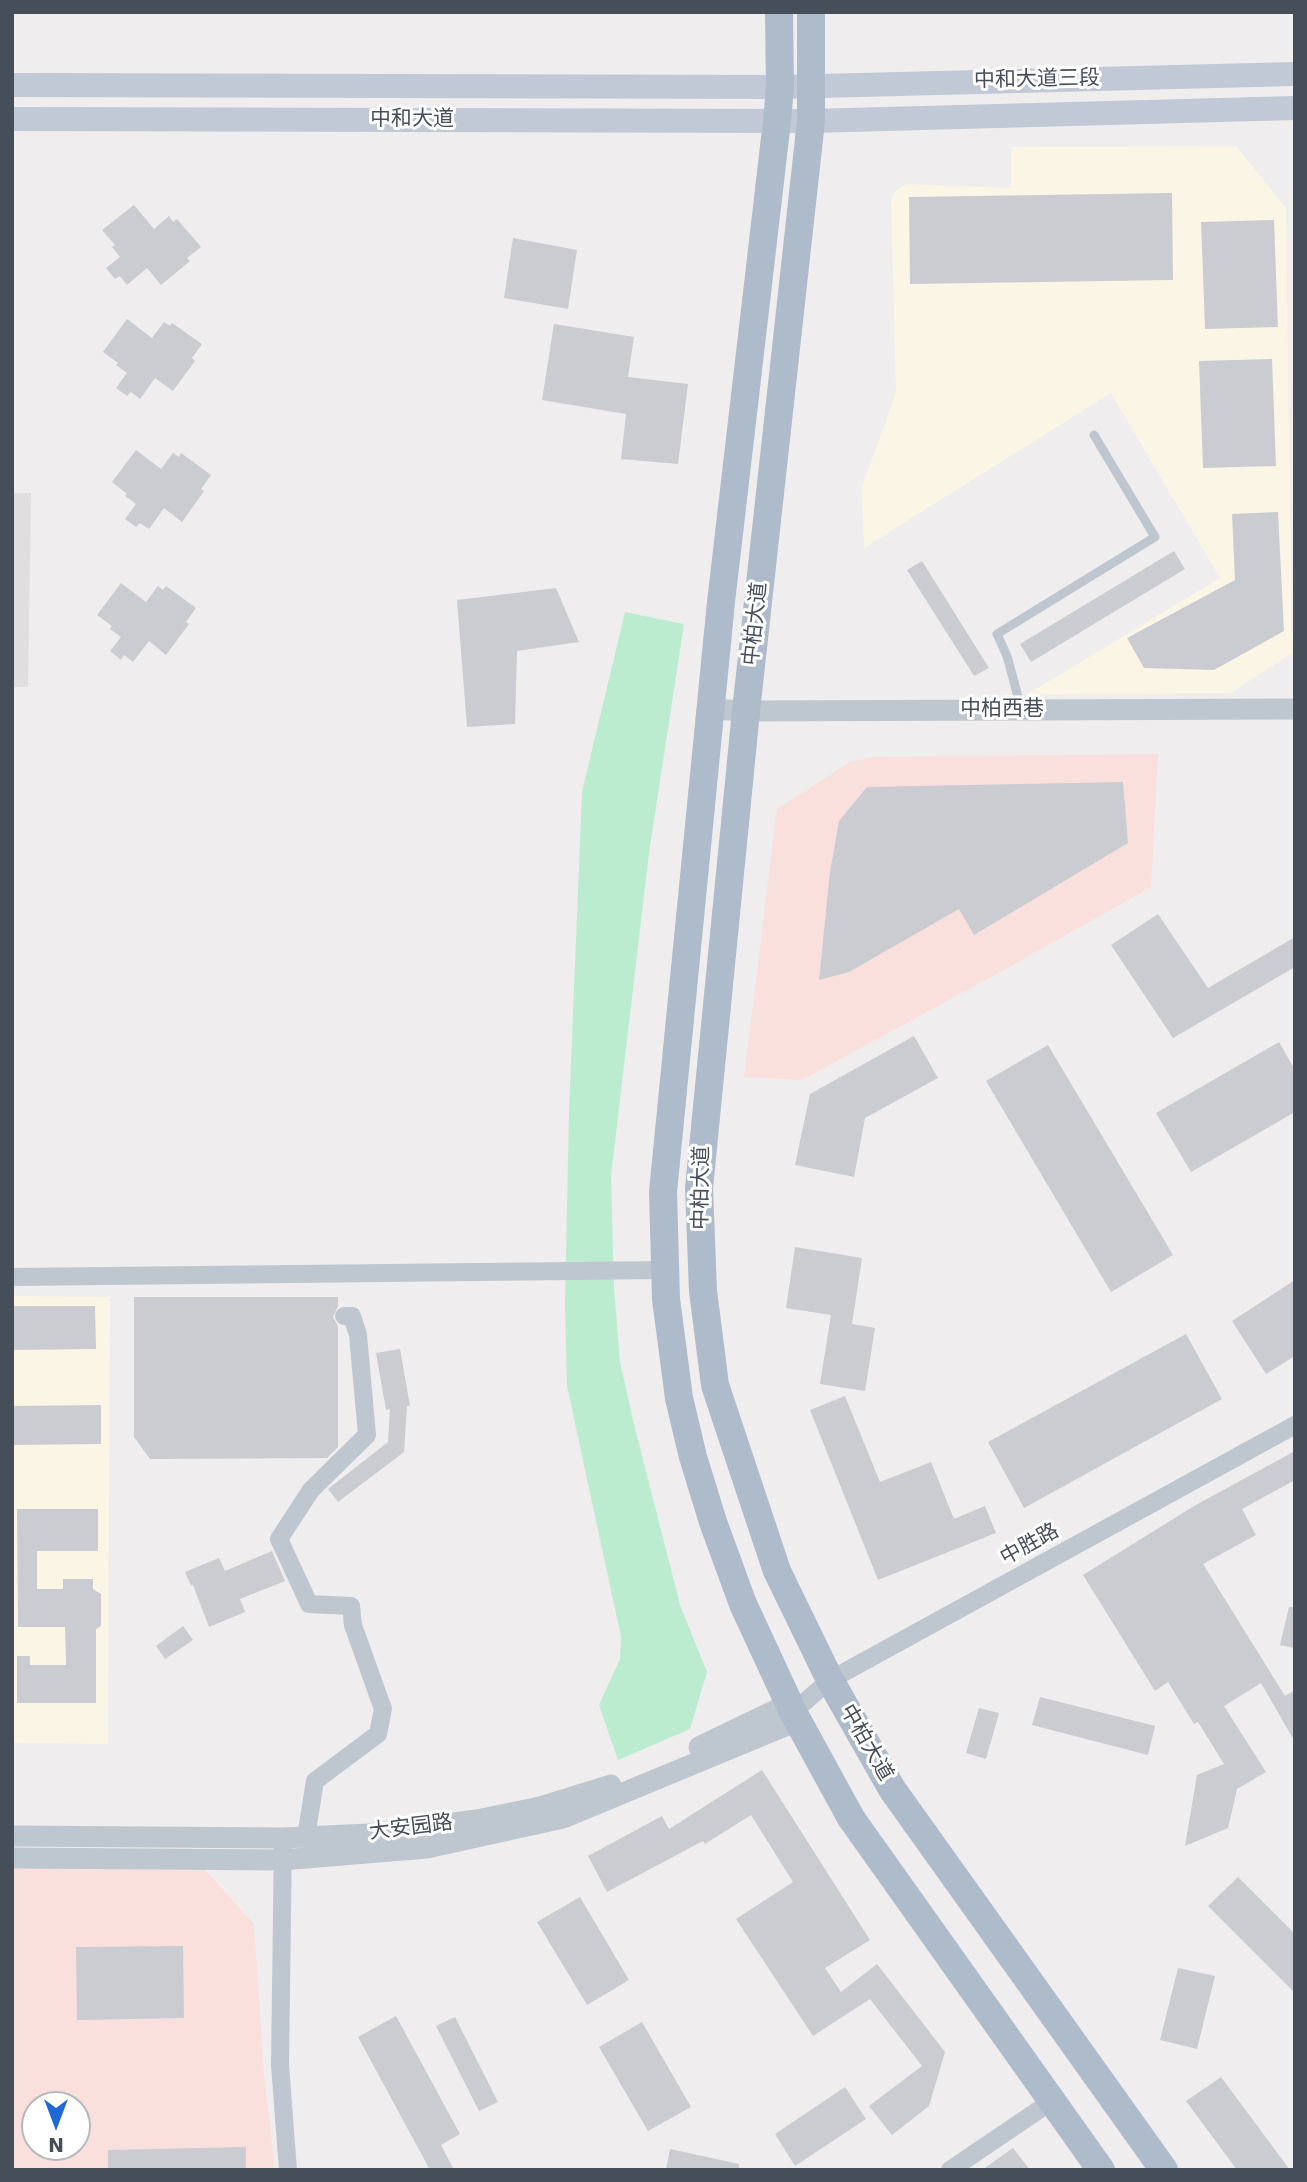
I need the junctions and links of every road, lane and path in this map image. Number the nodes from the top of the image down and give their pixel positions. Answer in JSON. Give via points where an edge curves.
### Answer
{"nodes":[{"id":1,"x":779,"y":12,"type":"edge"},
{"id":2,"x":811,"y":12,"type":"edge"},
{"id":3,"x":1295,"y":74,"type":"edge"},
{"id":4,"x":12,"y":85,"type":"edge"},
{"id":5,"x":811,"y":86,"type":"junction"},
{"id":6,"x":779,"y":87,"type":"junction"},
{"id":7,"x":1295,"y":108,"type":"edge"},
{"id":8,"x":12,"y":119,"type":"edge"},
{"id":9,"x":777,"y":121,"type":"junction"},
{"id":10,"x":811,"y":121,"type":"junction"},
{"id":11,"x":1094,"y":435,"type":"dead end"},
{"id":12,"x":710,"y":709,"type":"junction"},
{"id":13,"x":1295,"y":709,"type":"edge"},
{"id":14,"x":1021,"y":710,"type":"junction"},
{"id":15,"x":746,"y":711,"type":"junction"},
{"id":16,"x":665,"y":1270,"type":"junction"},
{"id":17,"x":12,"y":1277,"type":"edge"},
{"id":18,"x":344,"y":1316,"type":"dead end"},
{"id":19,"x":1295,"y":1425,"type":"edge"},
{"id":20,"x":830,"y":1680,"type":"junction"},
{"id":21,"x":793,"y":1712,"type":"junction"},
{"id":22,"x":12,"y":1836,"type":"edge"},
{"id":23,"x":306,"y":1837,"type":"junction"},
{"id":24,"x":283,"y":1838,"type":"junction"},
{"id":25,"x":12,"y":1858,"type":"edge"},
{"id":26,"x":282,"y":1860,"type":"junction"},
{"id":27,"x":1052,"y":2101,"type":"junction"},
{"id":28,"x":288,"y":2170,"type":"edge"},
{"id":29,"x":950,"y":2170,"type":"edge"},
{"id":30,"x":1101,"y":2170,"type":"edge"},
{"id":31,"x":1164,"y":2170,"type":"edge"}],
"edges":[{"from":1,"to":6,"type":"main road","name":"中柏大道"},
{"from":2,"to":5,"type":"main road","name":"中柏大道"},
{"from":3,"to":5,"type":"main road","name":"中和大道三段"},
{"from":4,"to":6,"type":"main road","name":"中和大道"},
{"from":5,"to":6,"type":"main road","name":"中和大道三段"},
{"from":5,"to":10,"type":"main road","name":"中柏大道"},
{"from":6,"to":9,"type":"main road","name":"中柏大道"},
{"from":7,"to":10,"type":"main road","name":"中和大道三段"},
{"from":8,"to":9,"type":"main road","name":"中和大道"},
{"from":9,"to":10,"type":"main road","name":"中和大道"},
{"from":9,"to":12,"type":"main road","name":"中柏大道"},
{"from":10,"to":15,"type":"main road","name":"中柏大道"},
{"from":11,"to":14,"type":"lane","via":[[1155,537],[997,634]]},
{"from":12,"to":15,"type":"street","name":"中柏西巷"},
{"from":12,"to":16,"type":"main road","name":"中柏大道","via":[[663,1192]]},
{"from":13,"to":14,"type":"street","name":"中柏西巷"},
{"from":14,"to":15,"type":"street","name":"中柏西巷"},
{"from":15,"to":20,"type":"main road","name":"中柏大道","via":[[699,1188],[703,1290],[715,1385],[731,1436],[777,1571]]},
{"from":16,"to":17,"type":"street"},
{"from":16,"to":21,"type":"main road","name":"中柏大道","via":[[679,1398],[693,1457],[743,1604]]},
{"from":18,"to":23,"type":"street","via":[[352,1315],[358,1335],[367,1435],[311,1490],[279,1539],[309,1604],[351,1606],[353,1625],[383,1709],[378,1734],[315,1781]]},
{"from":19,"to":20,"type":"street","name":"中胜路"},
{"from":20,"to":21,"type":"street","name":"中胜路"},
{"from":20,"to":31,"type":"main road","name":"中柏大道","via":[[892,1789]]},
{"from":21,"to":23,"type":"street","name":"大安园路","via":[[612,1785],[540,1807],[368,1834]]},
{"from":21,"to":26,"type":"street","via":[[563,1818],[427,1847]]},
{"from":21,"to":27,"type":"main road","name":"中柏大道","via":[[851,1818]]},
{"from":22,"to":24,"type":"street","name":"大安园路"},
{"from":23,"to":24,"type":"street","name":"大安园路"},
{"from":24,"to":26,"type":"street"},
{"from":25,"to":26,"type":"street"},
{"from":26,"to":28,"type":"street","via":[[280,2064]]},
{"from":27,"to":29,"type":"street"},
{"from":27,"to":30,"type":"main road","name":"中柏大道"}]}
